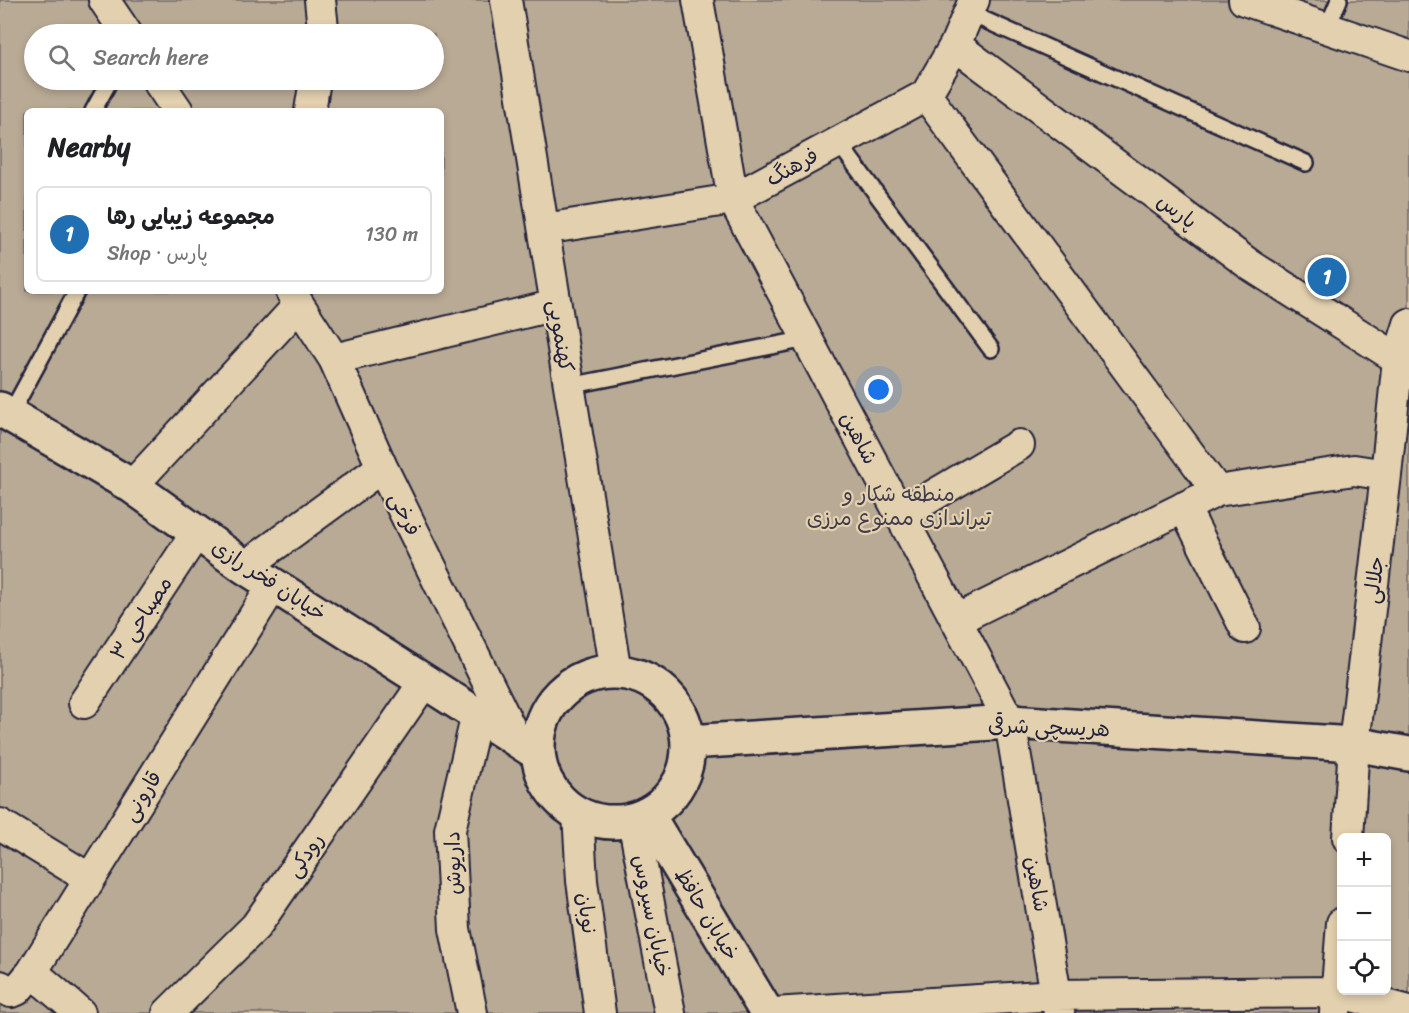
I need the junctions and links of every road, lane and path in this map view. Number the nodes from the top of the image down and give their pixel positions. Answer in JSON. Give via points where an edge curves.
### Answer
{"nodes":[{"id":1,"x":104,"y":0,"type":"edge"},
{"id":2,"x":321,"y":0,"type":"edge"},
{"id":3,"x":506,"y":0,"type":"edge"},
{"id":4,"x":698,"y":0,"type":"edge"},
{"id":5,"x":1244,"y":0,"type":"edge"},
{"id":6,"x":1339,"y":0,"type":"edge"},
{"id":7,"x":972,"y":6,"type":"edge"},
{"id":8,"x":121,"y":24,"type":"edge"},
{"id":9,"x":323,"y":24,"type":"edge"},
{"id":10,"x":1327,"y":28,"type":"junction"},
{"id":11,"x":955,"y":45,"type":"junction"},
{"id":12,"x":1409,"y":56,"type":"edge"},
{"id":13,"x":105,"y":90,"type":"edge"},
{"id":14,"x":164,"y":90,"type":"edge"},
{"id":15,"x":313,"y":90,"type":"edge"},
{"id":16,"x":926,"y":95,"type":"junction"},
{"id":17,"x":95,"y":108,"type":"edge"},
{"id":18,"x":176,"y":108,"type":"edge"},
{"id":19,"x":310,"y":108,"type":"edge"},
{"id":20,"x":837,"y":142,"type":"junction"},
{"id":21,"x":1306,"y":163,"type":"dead end"},
{"id":22,"x":733,"y":199,"type":"junction"},
{"id":23,"x":544,"y":230,"type":"junction"},
{"id":24,"x":75,"y":294,"type":"edge"},
{"id":25,"x":295,"y":298,"type":"edge"},
{"id":26,"x":556,"y":306,"type":"junction"},
{"id":27,"x":1409,"y":324,"type":"edge"},
{"id":28,"x":807,"y":339,"type":"junction"},
{"id":29,"x":991,"y":350,"type":"dead end"},
{"id":30,"x":334,"y":359,"type":"junction"},
{"id":31,"x":1404,"y":362,"type":"edge"},
{"id":32,"x":569,"y":386,"type":"junction"},
{"id":33,"x":3,"y":418,"type":"edge"},
{"id":34,"x":1018,"y":445,"type":"dead end"},
{"id":35,"x":382,"y":467,"type":"junction"},
{"id":36,"x":1386,"y":475,"type":"junction"},
{"id":37,"x":132,"y":486,"type":"junction"},
{"id":38,"x":1217,"y":491,"type":"junction"},
{"id":39,"x":1184,"y":507,"type":"junction"},
{"id":40,"x":900,"y":515,"type":"junction"},
{"id":41,"x":197,"y":532,"type":"junction"},
{"id":42,"x":245,"y":567,"type":"junction"},
{"id":43,"x":273,"y":584,"type":"junction"},
{"id":44,"x":956,"y":620,"type":"junction"},
{"id":45,"x":1245,"y":628,"type":"dead end"},
{"id":46,"x":616,"y":672,"type":"junction"},
{"id":47,"x":425,"y":681,"type":"junction"},
{"id":48,"x":84,"y":703,"type":"dead end"},
{"id":49,"x":477,"y":714,"type":"junction"},
{"id":50,"x":1010,"y":722,"type":"junction"},
{"id":51,"x":688,"y":742,"type":"junction"},
{"id":52,"x":1354,"y":744,"type":"junction"},
{"id":53,"x":527,"y":746,"type":"junction"},
{"id":54,"x":1409,"y":754,"type":"edge"},
{"id":55,"x":578,"y":813,"type":"junction"},
{"id":56,"x":640,"y":817,"type":"junction"},
{"id":57,"x":0,"y":824,"type":"edge"},
{"id":58,"x":1348,"y":833,"type":"edge"},
{"id":59,"x":90,"y":879,"type":"junction"},
{"id":60,"x":1340,"y":941,"type":"edge"},
{"id":61,"x":32,"y":972,"type":"junction"},
{"id":62,"x":0,"y":986,"type":"edge"},
{"id":63,"x":1336,"y":1002,"type":"edge"},
{"id":64,"x":1058,"y":1004,"type":"edge"},
{"id":65,"x":1409,"y":1011,"type":"edge"},
{"id":66,"x":80,"y":1013,"type":"edge"},
{"id":67,"x":168,"y":1013,"type":"edge"},
{"id":68,"x":472,"y":1013,"type":"edge"},
{"id":69,"x":600,"y":1013,"type":"edge"},
{"id":70,"x":670,"y":1013,"type":"edge"},
{"id":71,"x":767,"y":1013,"type":"edge"},
{"id":72,"x":774,"y":1013,"type":"edge"}],
"edges":[{"from":1,"to":8,"type":"street"},
{"from":2,"to":9,"type":"street"},
{"from":3,"to":23,"type":"street","name":"کهنمویی"},
{"from":4,"to":22,"type":"street","name":"شاهین"},
{"from":5,"to":10,"type":"street"},
{"from":6,"to":10,"type":"lane"},
{"from":7,"to":11,"type":"street"},
{"from":7,"to":21,"type":"lane"},
{"from":10,"to":12,"type":"street"},
{"from":11,"to":16,"type":"street"},
{"from":11,"to":31,"type":"street","name":"پارس","via":[[1250,265]]},
{"from":13,"to":17,"type":"lane"},
{"from":14,"to":18,"type":"street"},
{"from":15,"to":19,"type":"street"},
{"from":16,"to":20,"type":"street","name":"فرهنگ"},
{"from":16,"to":38,"type":"street"},
{"from":20,"to":22,"type":"street","name":"فرهنگ"},
{"from":20,"to":29,"type":"lane"},
{"from":22,"to":23,"type":"street","name":"فرهنگ"},
{"from":22,"to":28,"type":"street","name":"شاهین"},
{"from":23,"to":26,"type":"street","name":"کهنمویی"},
{"from":24,"to":33,"type":"lane"},
{"from":25,"to":30,"type":"street","name":"فرخی"},
{"from":25,"to":37,"type":"street"},
{"from":26,"to":30,"type":"street"},
{"from":26,"to":32,"type":"street","name":"کهنمویی"},
{"from":27,"to":31,"type":"street","name":"جلالی"},
{"from":28,"to":32,"type":"lane"},
{"from":28,"to":40,"type":"street","name":"شاهین"},
{"from":30,"to":35,"type":"street","name":"فرخی"},
{"from":31,"to":36,"type":"street","name":"جلالی"},
{"from":32,"to":46,"type":"street","name":"کهنمویی"},
{"from":33,"to":37,"type":"main road","name":"خیابان فخر رازی"},
{"from":34,"to":40,"type":"street"},
{"from":35,"to":42,"type":"street"},
{"from":35,"to":53,"type":"street","name":"فرخی"},
{"from":36,"to":38,"type":"street","via":[[1354,470]]},
{"from":36,"to":52,"type":"street","name":"جلالی"},
{"from":37,"to":41,"type":"main road","name":"خیابان فخر رازی"},
{"from":38,"to":39,"type":"street"},
{"from":39,"to":44,"type":"street"},
{"from":39,"to":45,"type":"street"},
{"from":40,"to":44,"type":"street","name":"شاهین"},
{"from":41,"to":42,"type":"main road","name":"خیابان فخر رازی"},
{"from":41,"to":48,"type":"street","name":"مصباحی ۳"},
{"from":42,"to":43,"type":"main road","name":"خیابان فخر رازی"},
{"from":43,"to":47,"type":"main road","name":"خیابان فخر رازی"},
{"from":43,"to":59,"type":"street","name":"قارونی"},
{"from":44,"to":50,"type":"street","name":"شاهین"},
{"from":46,"to":51,"type":"main road","via":[[638,676],[657,686],[673,702]]},
{"from":46,"to":53,"type":"main road","via":[[595,674],[558,695]]},
{"from":47,"to":49,"type":"main road","name":"خیابان فخر رازی"},
{"from":47,"to":67,"type":"street","name":"رودکی","via":[[256,926]]},
{"from":49,"to":53,"type":"main road","name":"خیابان فخر رازی"},
{"from":49,"to":68,"type":"street","name":"داریوش","via":[[450,831],[455,929]]},
{"from":50,"to":51,"type":"main road","name":"هریسچی شرقی"},
{"from":50,"to":52,"type":"main road","name":"هریسچی شرقی"},
{"from":50,"to":64,"type":"street","name":"شاهین"},
{"from":51,"to":56,"type":"main road","via":[[686,764],[678,784],[665,802]]},
{"from":52,"to":54,"type":"main road","name":"هریسچی شرقی"},
{"from":52,"to":58,"type":"street","name":"جلالی"},
{"from":53,"to":55,"type":"main road","via":[[554,794]]},
{"from":55,"to":56,"type":"main road","via":[[611,823]]},
{"from":55,"to":69,"type":"street","name":"نوبان","via":[[582,881]]},
{"from":56,"to":70,"type":"street","name":"خیابان سیروس"},
{"from":56,"to":71,"type":"main road","name":"خیابان حافظ"},
{"from":57,"to":59,"type":"street"},
{"from":59,"to":61,"type":"street","name":"قارونی"},
{"from":60,"to":63,"type":"street"},
{"from":61,"to":62,"type":"street","name":"قارونی","via":[[16,990],[10,992]]},
{"from":61,"to":66,"type":"street"},
{"from":63,"to":64,"type":"street"},
{"from":63,"to":65,"type":"street"},
{"from":64,"to":72,"type":"street"}]}
